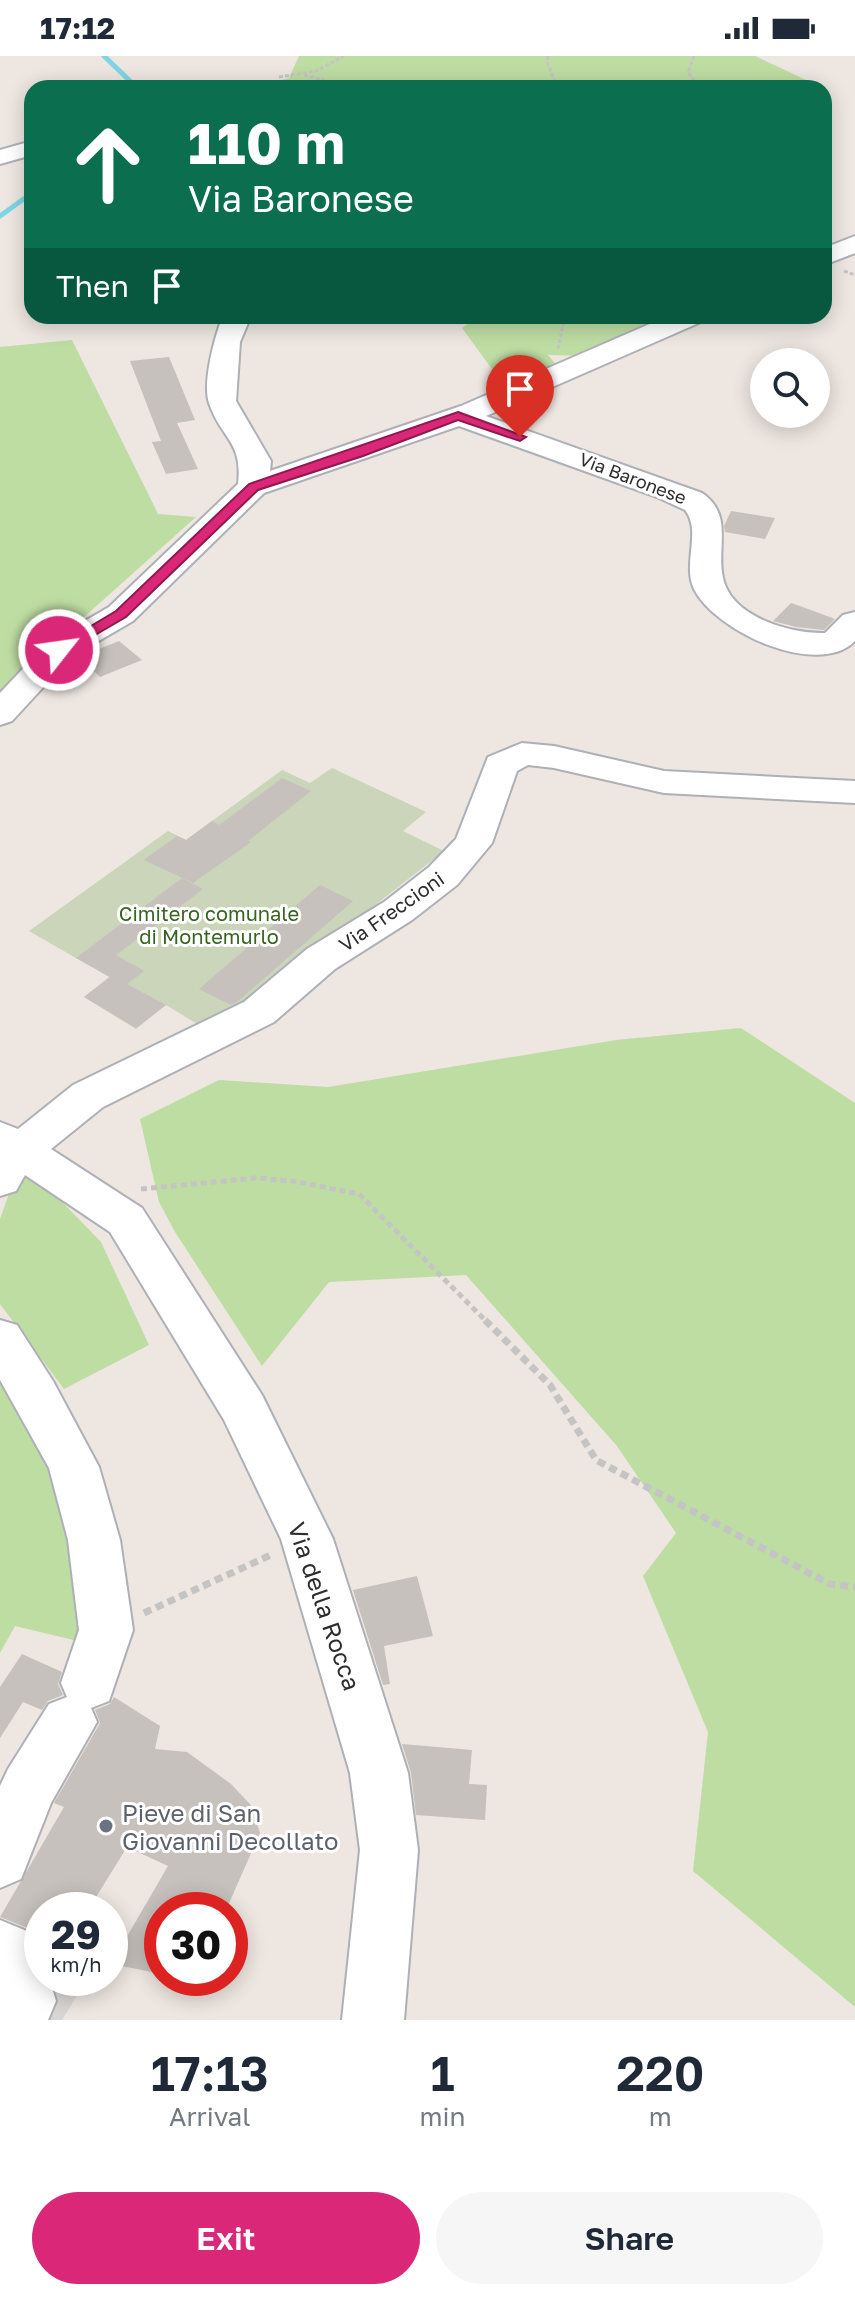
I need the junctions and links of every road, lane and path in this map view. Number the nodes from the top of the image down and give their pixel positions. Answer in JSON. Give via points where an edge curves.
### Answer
{"nodes":[{"id":1,"x":344,"y":56,"type":"edge"},
{"id":2,"x":548,"y":56,"type":"edge"},
{"id":3,"x":694,"y":56,"type":"edge"},
{"id":4,"x":304,"y":74,"type":"junction"},
{"id":5,"x":279,"y":77,"type":"dead end"},
{"id":6,"x":325,"y":80,"type":"edge"},
{"id":7,"x":555,"y":80,"type":"edge"},
{"id":8,"x":694,"y":80,"type":"edge"},
{"id":9,"x":24,"y":150,"type":"edge"},
{"id":10,"x":0,"y":157,"type":"edge"},
{"id":11,"x":855,"y":244,"type":"edge"},
{"id":12,"x":832,"y":254,"type":"edge"},
{"id":13,"x":234,"y":324,"type":"edge"},
{"id":14,"x":563,"y":324,"type":"edge"},
{"id":15,"x":673,"y":324,"type":"edge"},
{"id":16,"x":570,"y":370,"type":"junction"},
{"id":17,"x":458,"y":416,"type":"junction"},
{"id":18,"x":253,"y":487,"type":"junction"},
{"id":19,"x":855,"y":622,"type":"edge"},
{"id":20,"x":0,"y":714,"type":"edge"},
{"id":21,"x":855,"y":792,"type":"edge"},
{"id":22,"x":4,"y":1157,"type":"edge"},
{"id":23,"x":128,"y":1186,"type":"dead end"},
{"id":24,"x":0,"y":1339,"type":"edge"},
{"id":25,"x":307,"y":1539,"type":"junction"},
{"id":26,"x":855,"y":1587,"type":"edge"},
{"id":27,"x":106,"y":1630,"type":"junction"},
{"id":28,"x":0,"y":1859,"type":"edge"},
{"id":29,"x":6,"y":1953,"type":"edge"},
{"id":30,"x":14,"y":2020,"type":"edge"},
{"id":31,"x":373,"y":2020,"type":"edge"}],
"edges":[{"from":1,"to":4,"type":"path"},
{"from":2,"to":7,"type":"path"},
{"from":3,"to":8,"type":"path","via":[[688,72]]},
{"from":4,"to":5,"type":"path"},
{"from":4,"to":6,"type":"path"},
{"from":9,"to":10,"type":"street"},
{"from":11,"to":12,"type":"street"},
{"from":13,"to":18,"type":"street","via":[[226,342],[222,401],[256,461]]},
{"from":14,"to":16,"type":"path","via":[[557,349]]},
{"from":15,"to":16,"type":"street"},
{"from":16,"to":17,"type":"street"},
{"from":17,"to":18,"type":"street"},
{"from":17,"to":19,"type":"street","name":"Via Baronese","via":[[698,503],[706,518],[709,586],[732,615],[812,646],[834,643]]},
{"from":18,"to":20,"type":"street","via":[[121,614],[59,650]]},
{"from":21,"to":22,"type":"street","name":"Via Freccioni","via":[[664,782],[522,754],[501,765],[473,843],[443,876],[321,959],[259,1012],[88,1096]]},
{"from":22,"to":25,"type":"street","name":"Via della Rocca","via":[[36,1161],[126,1220],[244,1409]]},
{"from":23,"to":26,"type":"path","via":[[143,1190],[256,1178],[359,1194],[550,1385],[596,1460],[830,1584]]},
{"from":24,"to":27,"type":"street","via":[[74,1467],[94,1540]]},
{"from":25,"to":27,"type":"path"},
{"from":25,"to":31,"type":"street","name":"Via della Rocca","via":[[379,1773],[389,1850]]},
{"from":27,"to":28,"type":"street","via":[[79,1703],[28,1788]]},
{"from":29,"to":30,"type":"street","via":[[25,2001]]}]}
